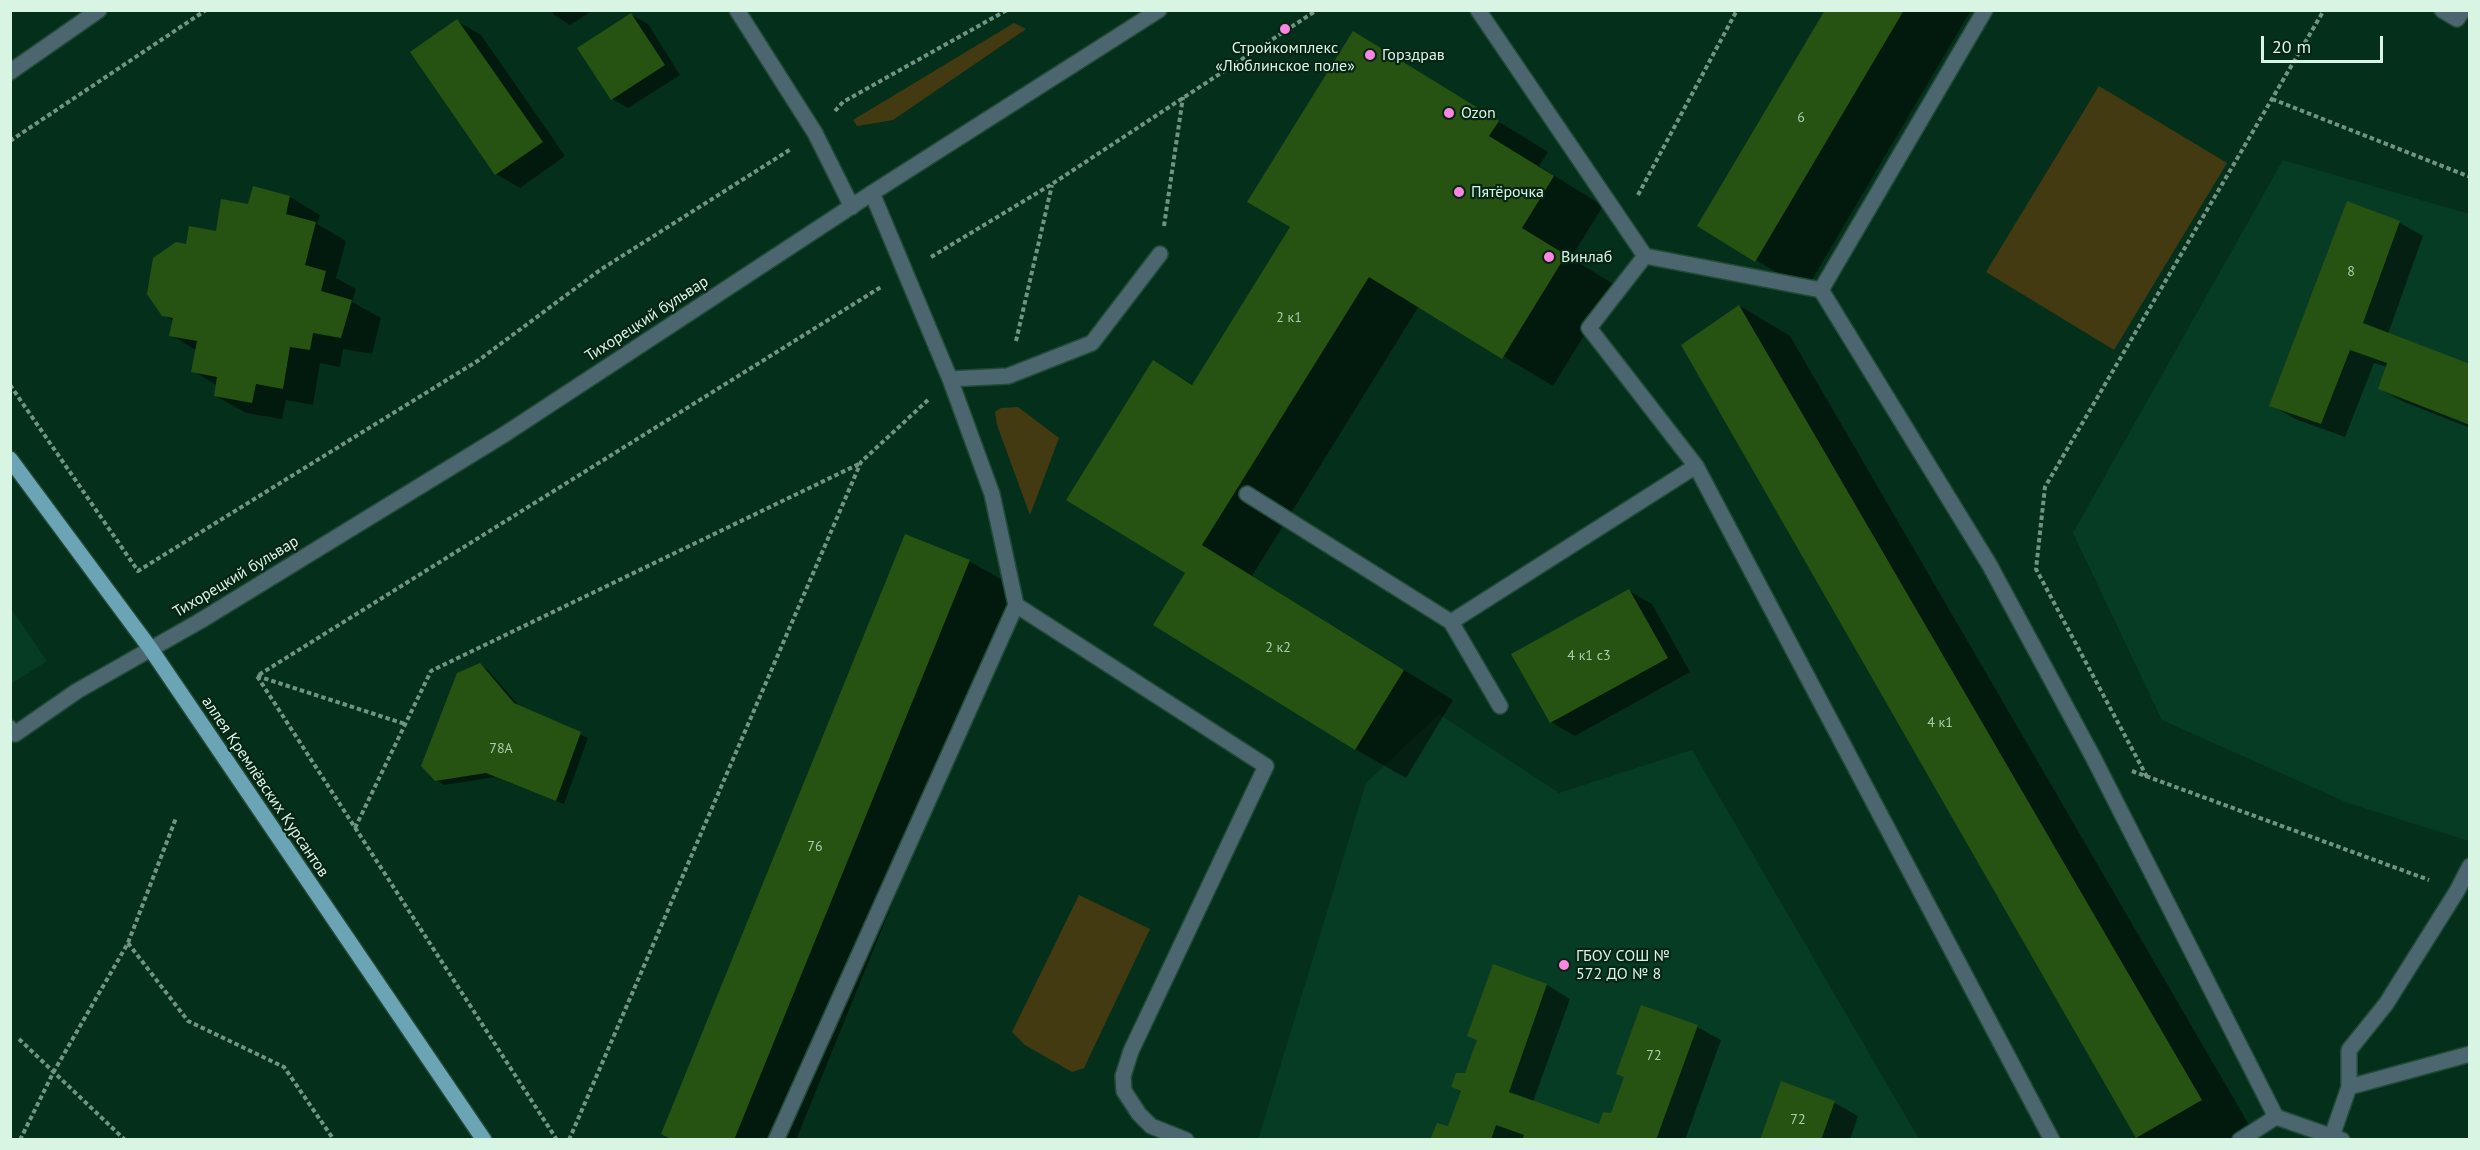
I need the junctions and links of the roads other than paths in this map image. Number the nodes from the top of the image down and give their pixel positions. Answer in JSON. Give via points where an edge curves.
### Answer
{"nodes":[{"id":1,"x":99,"y":10,"type":"edge"},
{"id":2,"x":737,"y":10,"type":"edge"},
{"id":3,"x":1159,"y":10,"type":"edge"},
{"id":4,"x":1478,"y":10,"type":"edge"},
{"id":5,"x":1985,"y":10,"type":"edge"},
{"id":6,"x":2442,"y":10,"type":"edge"},
{"id":7,"x":2463,"y":10,"type":"edge"},
{"id":8,"x":10,"y":72,"type":"edge"},
{"id":9,"x":872,"y":193,"type":"junction"},
{"id":10,"x":852,"y":207,"type":"junction"},
{"id":11,"x":1160,"y":254,"type":"road end"},
{"id":12,"x":1645,"y":256,"type":"junction"},
{"id":13,"x":1821,"y":290,"type":"junction"},
{"id":14,"x":950,"y":380,"type":"junction"},
{"id":15,"x":10,"y":459,"type":"edge"},
{"id":16,"x":1696,"y":466,"type":"junction"},
{"id":17,"x":1247,"y":494,"type":"dead end"},
{"id":18,"x":1016,"y":605,"type":"junction"},
{"id":19,"x":1451,"y":622,"type":"junction"},
{"id":20,"x":150,"y":648,"type":"junction"},
{"id":21,"x":1500,"y":706,"type":"dead end"},
{"id":22,"x":10,"y":728,"type":"edge"},
{"id":23,"x":2469,"y":866,"type":"edge"},
{"id":24,"x":2469,"y":1054,"type":"edge"},
{"id":25,"x":2349,"y":1087,"type":"junction"},
{"id":26,"x":2276,"y":1116,"type":"junction"},
{"id":27,"x":2337,"y":1138,"type":"edge"},
{"id":28,"x":484,"y":1140,"type":"edge"},
{"id":29,"x":776,"y":1140,"type":"edge"},
{"id":30,"x":1186,"y":1140,"type":"edge"},
{"id":31,"x":2052,"y":1140,"type":"edge"},
{"id":32,"x":2240,"y":1140,"type":"edge"}],
"edges":[{"from":1,"to":8,"type":"street"},
{"from":2,"to":10,"type":"street","via":[[815,133]]},
{"from":3,"to":9,"type":"street","name":"Тихорецкий бульвар"},
{"from":4,"to":12,"type":"street"},
{"from":5,"to":13,"type":"street"},
{"from":6,"to":7,"type":"street","via":[[2457,18]]},
{"from":9,"to":10,"type":"street","name":"Тихорецкий бульвар"},
{"from":9,"to":14,"type":"street"},
{"from":10,"to":20,"type":"street","name":"Тихорецкий бульвар","via":[[505,434]]},
{"from":11,"to":14,"type":"street","via":[[1092,343],[1008,376]]},
{"from":12,"to":13,"type":"street"},
{"from":12,"to":16,"type":"street","via":[[1589,328]]},
{"from":13,"to":26,"type":"street","via":[[1989,564],[2093,757]]},
{"from":14,"to":18,"type":"street","via":[[992,494]]},
{"from":15,"to":20,"type":"main road","name":"аллея Кремлёвских Курсантов"},
{"from":16,"to":19,"type":"street"},
{"from":16,"to":31,"type":"street"},
{"from":17,"to":19,"type":"street"},
{"from":18,"to":29,"type":"street"},
{"from":18,"to":30,"type":"street","via":[[1266,766],[1131,1051],[1123,1076],[1124,1091],[1139,1114],[1151,1125]]},
{"from":19,"to":21,"type":"street"},
{"from":20,"to":22,"type":"street","name":"Тихорецкий бульвар","via":[[15,734]]},
{"from":20,"to":28,"type":"main road","name":"аллея Кремлёвских Курсантов"},
{"from":23,"to":25,"type":"street","via":[[2386,1004],[2349,1050]]},
{"from":24,"to":25,"type":"street"},
{"from":25,"to":27,"type":"street"},
{"from":26,"to":27,"type":"street"},
{"from":26,"to":32,"type":"street"}]}
